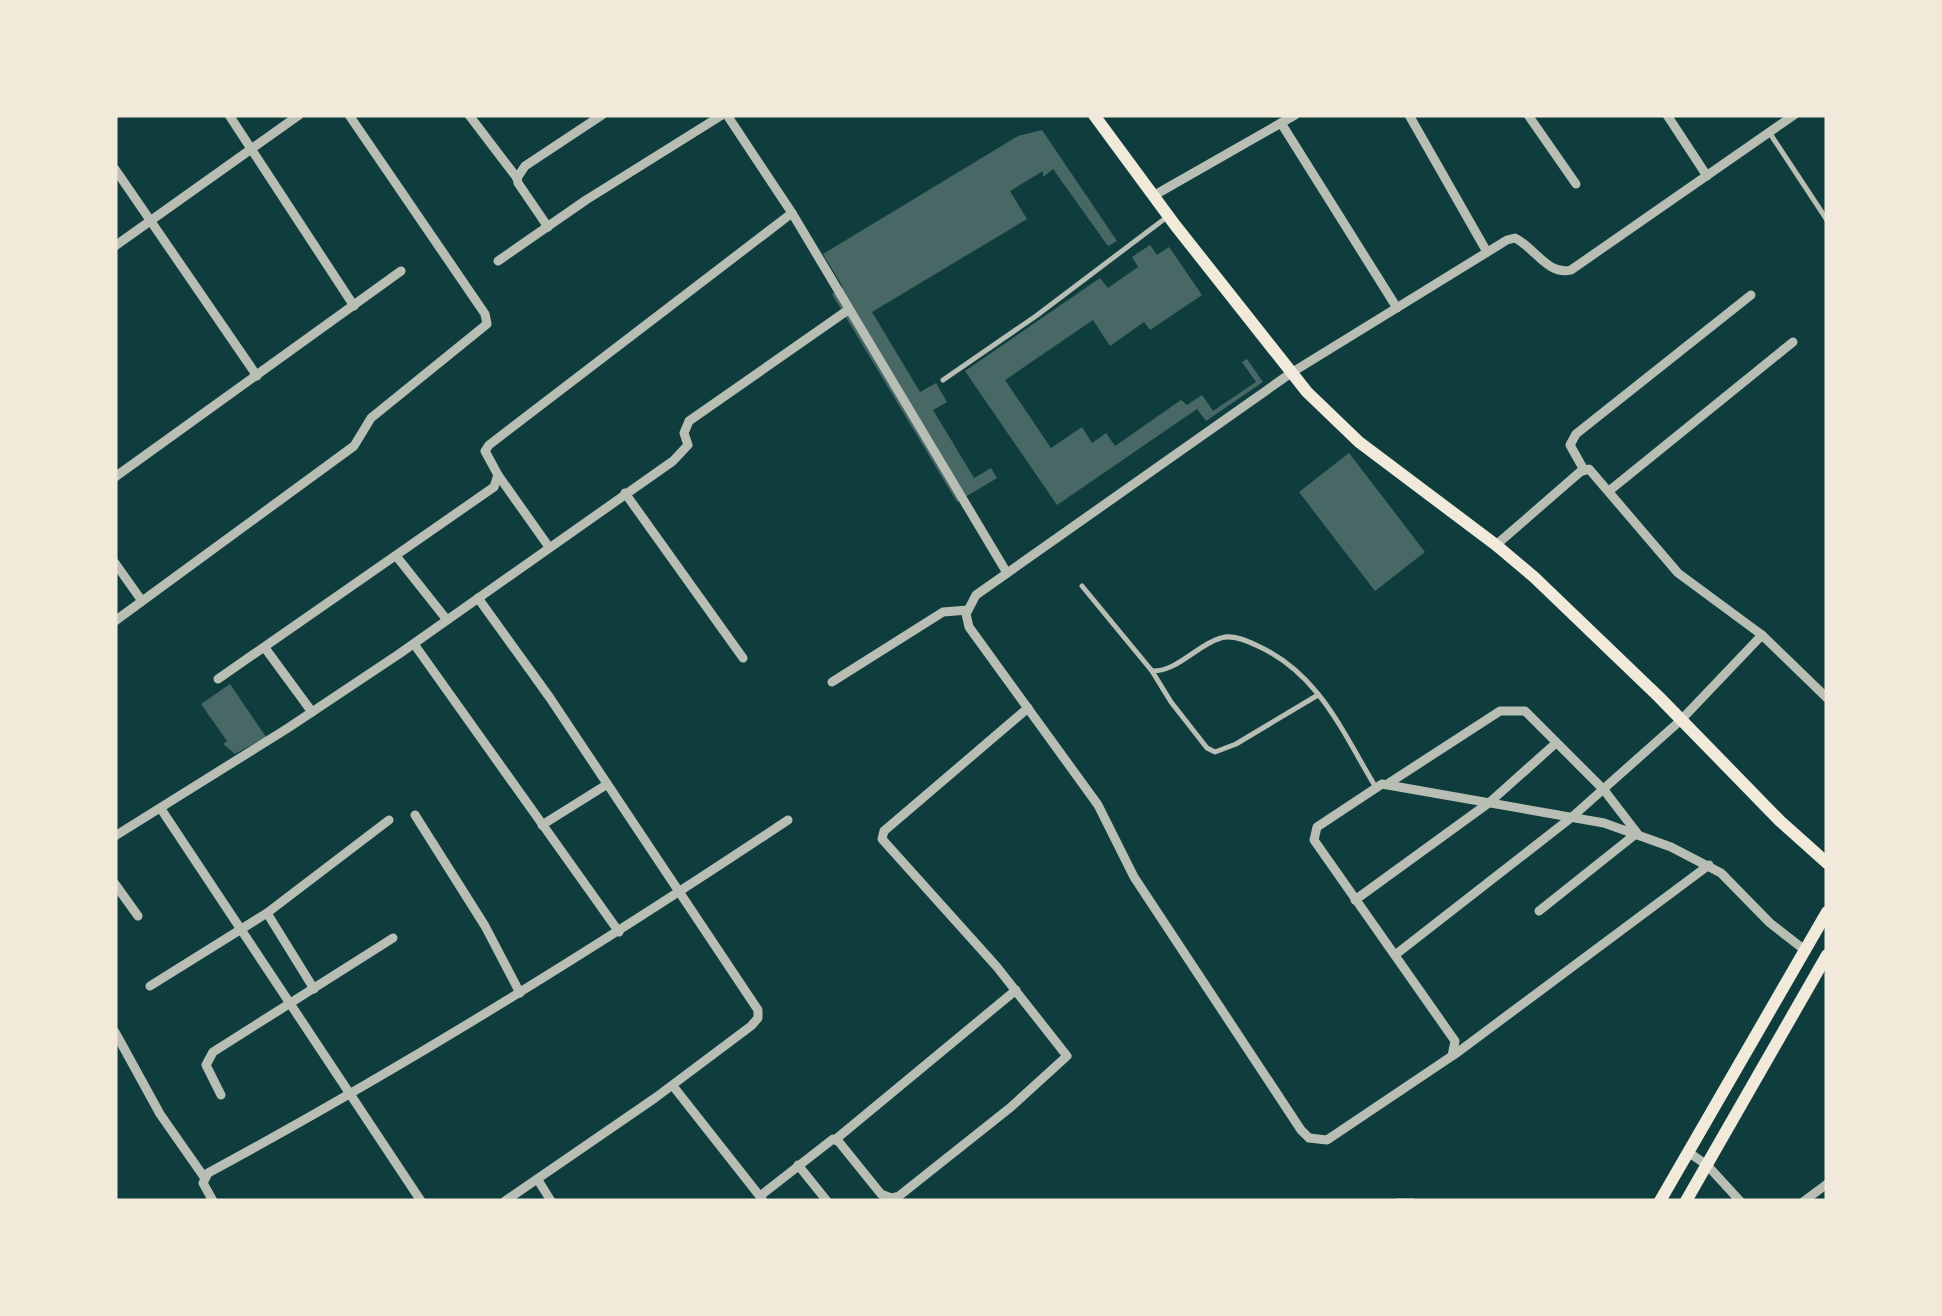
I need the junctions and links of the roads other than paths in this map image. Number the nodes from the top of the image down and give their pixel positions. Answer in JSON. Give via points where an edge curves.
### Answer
{"nodes":[{"id":1,"x":229,"y":115,"type":"edge"},
{"id":2,"x":298,"y":115,"type":"edge"},
{"id":3,"x":349,"y":115,"type":"edge"},
{"id":4,"x":469,"y":115,"type":"edge"},
{"id":5,"x":601,"y":115,"type":"edge"},
{"id":6,"x":725,"y":115,"type":"edge"},
{"id":7,"x":1094,"y":115,"type":"edge"},
{"id":8,"x":1295,"y":115,"type":"edge"},
{"id":9,"x":1409,"y":115,"type":"edge"},
{"id":10,"x":1528,"y":115,"type":"edge"},
{"id":11,"x":1666,"y":115,"type":"edge"},
{"id":12,"x":1794,"y":115,"type":"edge"},
{"id":13,"x":1282,"y":123,"type":"junction"},
{"id":14,"x":1770,"y":132,"type":"junction"},
{"id":15,"x":253,"y":148,"type":"junction"},
{"id":16,"x":115,"y":169,"type":"edge"},
{"id":17,"x":1707,"y":176,"type":"junction"},
{"id":18,"x":517,"y":178,"type":"junction"},
{"id":19,"x":1576,"y":184,"type":"dead end"},
{"id":20,"x":1153,"y":196,"type":"junction"},
{"id":21,"x":792,"y":213,"type":"junction"},
{"id":22,"x":1168,"y":216,"type":"junction"},
{"id":23,"x":1827,"y":220,"type":"edge"},
{"id":24,"x":148,"y":222,"type":"junction"},
{"id":25,"x":548,"y":226,"type":"junction"},
{"id":26,"x":115,"y":246,"type":"edge"},
{"id":27,"x":1488,"y":252,"type":"junction"},
{"id":28,"x":498,"y":261,"type":"dead end"},
{"id":29,"x":401,"y":271,"type":"dead end"},
{"id":30,"x":1751,"y":294,"type":"dead end"},
{"id":31,"x":354,"y":306,"type":"junction"},
{"id":32,"x":1397,"y":308,"type":"junction"},
{"id":33,"x":848,"y":310,"type":"junction"},
{"id":34,"x":1794,"y":342,"type":"dead end"},
{"id":35,"x":1291,"y":373,"type":"junction"},
{"id":36,"x":257,"y":376,"type":"junction"},
{"id":37,"x":944,"y":380,"type":"dead end"},
{"id":38,"x":1584,"y":470,"type":"junction"},
{"id":39,"x":498,"y":475,"type":"junction"},
{"id":40,"x":115,"y":477,"type":"edge"},
{"id":41,"x":1609,"y":491,"type":"junction"},
{"id":42,"x":625,"y":493,"type":"junction"},
{"id":43,"x":1496,"y":544,"type":"junction"},
{"id":44,"x":550,"y":547,"type":"junction"},
{"id":45,"x":397,"y":556,"type":"junction"},
{"id":46,"x":115,"y":563,"type":"edge"},
{"id":47,"x":1007,"y":573,"type":"junction"},
{"id":48,"x":1082,"y":586,"type":"dead end"},
{"id":49,"x":478,"y":598,"type":"junction"},
{"id":50,"x":142,"y":600,"type":"junction"},
{"id":51,"x":968,"y":610,"type":"junction"},
{"id":52,"x":447,"y":620,"type":"junction"},
{"id":53,"x":115,"y":621,"type":"edge"},
{"id":54,"x":1762,"y":635,"type":"junction"},
{"id":55,"x":414,"y":644,"type":"junction"},
{"id":56,"x":265,"y":648,"type":"junction"},
{"id":57,"x":743,"y":658,"type":"dead end"},
{"id":58,"x":1152,"y":670,"type":"junction"},
{"id":59,"x":218,"y":679,"type":"dead end"},
{"id":60,"x":832,"y":682,"type":"dead end"},
{"id":61,"x":1319,"y":694,"type":"junction"},
{"id":62,"x":1827,"y":698,"type":"edge"},
{"id":63,"x":1028,"y":708,"type":"junction"},
{"id":64,"x":312,"y":712,"type":"junction"},
{"id":65,"x":1681,"y":720,"type":"junction"},
{"id":66,"x":1556,"y":743,"type":"junction"},
{"id":67,"x":1388,"y":784,"type":"junction"},
{"id":68,"x":606,"y":785,"type":"junction"},
{"id":69,"x":1376,"y":786,"type":"junction"},
{"id":70,"x":1604,"y":790,"type":"junction"},
{"id":71,"x":1490,"y":802,"type":"junction"},
{"id":72,"x":161,"y":808,"type":"junction"},
{"id":73,"x":415,"y":815,"type":"dead end"},
{"id":74,"x":1572,"y":818,"type":"junction"},
{"id":75,"x":389,"y":820,"type":"dead end"},
{"id":76,"x":788,"y":820,"type":"dead end"},
{"id":77,"x":542,"y":825,"type":"junction"},
{"id":78,"x":1637,"y":833,"type":"junction"},
{"id":79,"x":115,"y":836,"type":"edge"},
{"id":80,"x":1827,"y":863,"type":"edge"},
{"id":81,"x":1708,"y":865,"type":"junction"},
{"id":82,"x":115,"y":884,"type":"edge"},
{"id":83,"x":679,"y":892,"type":"junction"},
{"id":84,"x":1356,"y":900,"type":"junction"},
{"id":85,"x":1540,"y":911,"type":"dead end"},
{"id":86,"x":1827,"y":912,"type":"edge"},
{"id":87,"x":267,"y":913,"type":"junction"},
{"id":88,"x":138,"y":916,"type":"dead end"},
{"id":89,"x":241,"y":930,"type":"junction"},
{"id":90,"x":619,"y":932,"type":"junction"},
{"id":91,"x":392,"y":938,"type":"dead end"},
{"id":92,"x":1806,"y":952,"type":"junction"},
{"id":93,"x":1394,"y":955,"type":"junction"},
{"id":94,"x":1827,"y":955,"type":"edge"},
{"id":95,"x":150,"y":986,"type":"dead end"},
{"id":96,"x":314,"y":989,"type":"junction"},
{"id":97,"x":1016,"y":990,"type":"junction"},
{"id":98,"x":520,"y":994,"type":"junction"},
{"id":99,"x":290,"y":1004,"type":"junction"},
{"id":100,"x":115,"y":1032,"type":"edge"},
{"id":101,"x":1452,"y":1056,"type":"junction"},
{"id":102,"x":672,"y":1086,"type":"junction"},
{"id":103,"x":221,"y":1095,"type":"dead end"},
{"id":104,"x":351,"y":1096,"type":"junction"},
{"id":105,"x":836,"y":1139,"type":"junction"},
{"id":106,"x":1688,"y":1152,"type":"junction"},
{"id":107,"x":798,"y":1164,"type":"junction"},
{"id":108,"x":1706,"y":1165,"type":"junction"},
{"id":109,"x":204,"y":1177,"type":"junction"},
{"id":110,"x":538,"y":1180,"type":"junction"},
{"id":111,"x":1827,"y":1184,"type":"edge"},
{"id":112,"x":761,"y":1199,"type":"edge"},
{"id":113,"x":213,"y":1201,"type":"edge"},
{"id":114,"x":420,"y":1201,"type":"edge"},
{"id":115,"x":505,"y":1201,"type":"edge"},
{"id":116,"x":552,"y":1201,"type":"edge"},
{"id":117,"x":827,"y":1201,"type":"edge"},
{"id":118,"x":1397,"y":1201,"type":"edge"},
{"id":119,"x":1414,"y":1201,"type":"edge"},
{"id":120,"x":1660,"y":1201,"type":"edge"},
{"id":121,"x":1686,"y":1201,"type":"edge"},
{"id":122,"x":1740,"y":1201,"type":"edge"},
{"id":123,"x":1804,"y":1201,"type":"edge"}],
"edges":[{"from":1,"to":15,"type":"street"},
{"from":2,"to":15,"type":"street"},
{"from":3,"to":50,"type":"street","via":[[487,324],[371,418],[354,446]]},
{"from":4,"to":18,"type":"street"},
{"from":5,"to":18,"type":"street"},
{"from":6,"to":21,"type":"street"},
{"from":6,"to":25,"type":"street"},
{"from":7,"to":20,"type":"main road"},
{"from":8,"to":13,"type":"street"},
{"from":9,"to":27,"type":"street"},
{"from":10,"to":19,"type":"street"},
{"from":11,"to":17,"type":"street"},
{"from":12,"to":14,"type":"street"},
{"from":13,"to":20,"type":"street"},
{"from":13,"to":32,"type":"street"},
{"from":14,"to":17,"type":"street"},
{"from":14,"to":23,"type":"lane"},
{"from":15,"to":24,"type":"street"},
{"from":15,"to":31,"type":"street"},
{"from":16,"to":24,"type":"street"},
{"from":17,"to":27,"type":"street","via":[[1571,270],[1552,268],[1515,238]]},
{"from":18,"to":25,"type":"street"},
{"from":20,"to":22,"type":"main road"},
{"from":21,"to":33,"type":"street"},
{"from":21,"to":39,"type":"street","via":[[489,445],[485,451]]},
{"from":22,"to":35,"type":"main road"},
{"from":22,"to":37,"type":"lane"},
{"from":24,"to":26,"type":"street"},
{"from":24,"to":36,"type":"street"},
{"from":25,"to":28,"type":"street"},
{"from":27,"to":32,"type":"street"},
{"from":29,"to":31,"type":"street"},
{"from":30,"to":38,"type":"street","via":[[1576,434],[1570,445]]},
{"from":31,"to":36,"type":"street"},
{"from":32,"to":35,"type":"street"},
{"from":33,"to":42,"type":"street","via":[[689,421],[686,450]]},
{"from":33,"to":47,"type":"street"},
{"from":34,"to":41,"type":"street"},
{"from":35,"to":43,"type":"main road","via":[[1359,442]]},
{"from":35,"to":47,"type":"street"},
{"from":36,"to":40,"type":"street"},
{"from":38,"to":41,"type":"street"},
{"from":38,"to":43,"type":"street"},
{"from":39,"to":44,"type":"street"},
{"from":39,"to":45,"type":"street","via":[[494,487]]},
{"from":41,"to":54,"type":"street","via":[[1678,573]]},
{"from":42,"to":44,"type":"street"},
{"from":42,"to":57,"type":"street"},
{"from":43,"to":65,"type":"main road"},
{"from":44,"to":49,"type":"street"},
{"from":45,"to":52,"type":"street"},
{"from":45,"to":56,"type":"street"},
{"from":46,"to":50,"type":"street"},
{"from":47,"to":51,"type":"street"},
{"from":48,"to":58,"type":"lane"},
{"from":49,"to":52,"type":"street"},
{"from":49,"to":68,"type":"street"},
{"from":50,"to":53,"type":"street"},
{"from":51,"to":60,"type":"street","via":[[943,612]]},
{"from":51,"to":63,"type":"street","via":[[969,627]]},
{"from":52,"to":55,"type":"street"},
{"from":54,"to":62,"type":"street"},
{"from":54,"to":65,"type":"street"},
{"from":55,"to":64,"type":"street"},
{"from":55,"to":77,"type":"street"},
{"from":56,"to":59,"type":"street"},
{"from":56,"to":64,"type":"street"},
{"from":58,"to":61,"type":"lane","via":[[1231,637],[1286,659]]},
{"from":58,"to":61,"type":"lane","via":[[1215,752]]},
{"from":61,"to":69,"type":"lane"},
{"from":63,"to":97,"type":"street","via":[[882,834]]},
{"from":63,"to":101,"type":"street","via":[[1098,804],[1134,876],[1309,1138],[1327,1140]]},
{"from":64,"to":72,"type":"street"},
{"from":65,"to":70,"type":"street"},
{"from":65,"to":80,"type":"main road"},
{"from":66,"to":67,"type":"street","via":[[1524,710],[1508,708]]},
{"from":66,"to":70,"type":"street"},
{"from":66,"to":71,"type":"street"},
{"from":67,"to":69,"type":"street"},
{"from":67,"to":71,"type":"street"},
{"from":68,"to":77,"type":"street"},
{"from":68,"to":83,"type":"street"},
{"from":69,"to":84,"type":"street","via":[[1314,832],[1318,848]]},
{"from":70,"to":74,"type":"street"},
{"from":70,"to":78,"type":"street"},
{"from":71,"to":74,"type":"street"},
{"from":71,"to":84,"type":"street"},
{"from":72,"to":79,"type":"street"},
{"from":72,"to":89,"type":"street"},
{"from":73,"to":98,"type":"street"},
{"from":74,"to":78,"type":"street"},
{"from":74,"to":93,"type":"street"},
{"from":75,"to":87,"type":"street"},
{"from":76,"to":83,"type":"street"},
{"from":77,"to":90,"type":"street"},
{"from":78,"to":81,"type":"street"},
{"from":78,"to":85,"type":"street"},
{"from":81,"to":92,"type":"street"},
{"from":81,"to":101,"type":"street"},
{"from":82,"to":88,"type":"street"},
{"from":83,"to":90,"type":"street"},
{"from":83,"to":102,"type":"street","via":[[758,1018]]},
{"from":84,"to":93,"type":"street"},
{"from":86,"to":92,"type":"main road"},
{"from":87,"to":89,"type":"street"},
{"from":87,"to":96,"type":"street"},
{"from":89,"to":95,"type":"street"},
{"from":89,"to":99,"type":"street"},
{"from":90,"to":98,"type":"street"},
{"from":91,"to":96,"type":"street"},
{"from":92,"to":106,"type":"main road"},
{"from":93,"to":101,"type":"street","via":[[1455,1041]]},
{"from":94,"to":108,"type":"main road"},
{"from":96,"to":99,"type":"street"},
{"from":97,"to":105,"type":"street"},
{"from":97,"to":105,"type":"street","via":[[1068,1056],[1011,1107],[891,1198]]},
{"from":98,"to":104,"type":"street"},
{"from":99,"to":103,"type":"street","via":[[207,1058]]},
{"from":99,"to":104,"type":"street"},
{"from":100,"to":109,"type":"street"},
{"from":102,"to":110,"type":"street"},
{"from":102,"to":112,"type":"street"},
{"from":104,"to":109,"type":"street"},
{"from":104,"to":114,"type":"street"},
{"from":105,"to":107,"type":"street"},
{"from":106,"to":108,"type":"street"},
{"from":106,"to":120,"type":"main road"},
{"from":107,"to":112,"type":"street"},
{"from":107,"to":117,"type":"street"},
{"from":108,"to":121,"type":"main road"},
{"from":108,"to":122,"type":"street"},
{"from":109,"to":113,"type":"street"},
{"from":110,"to":115,"type":"street"},
{"from":110,"to":116,"type":"street"},
{"from":111,"to":123,"type":"street"},
{"from":118,"to":119,"type":"lane"}]}
